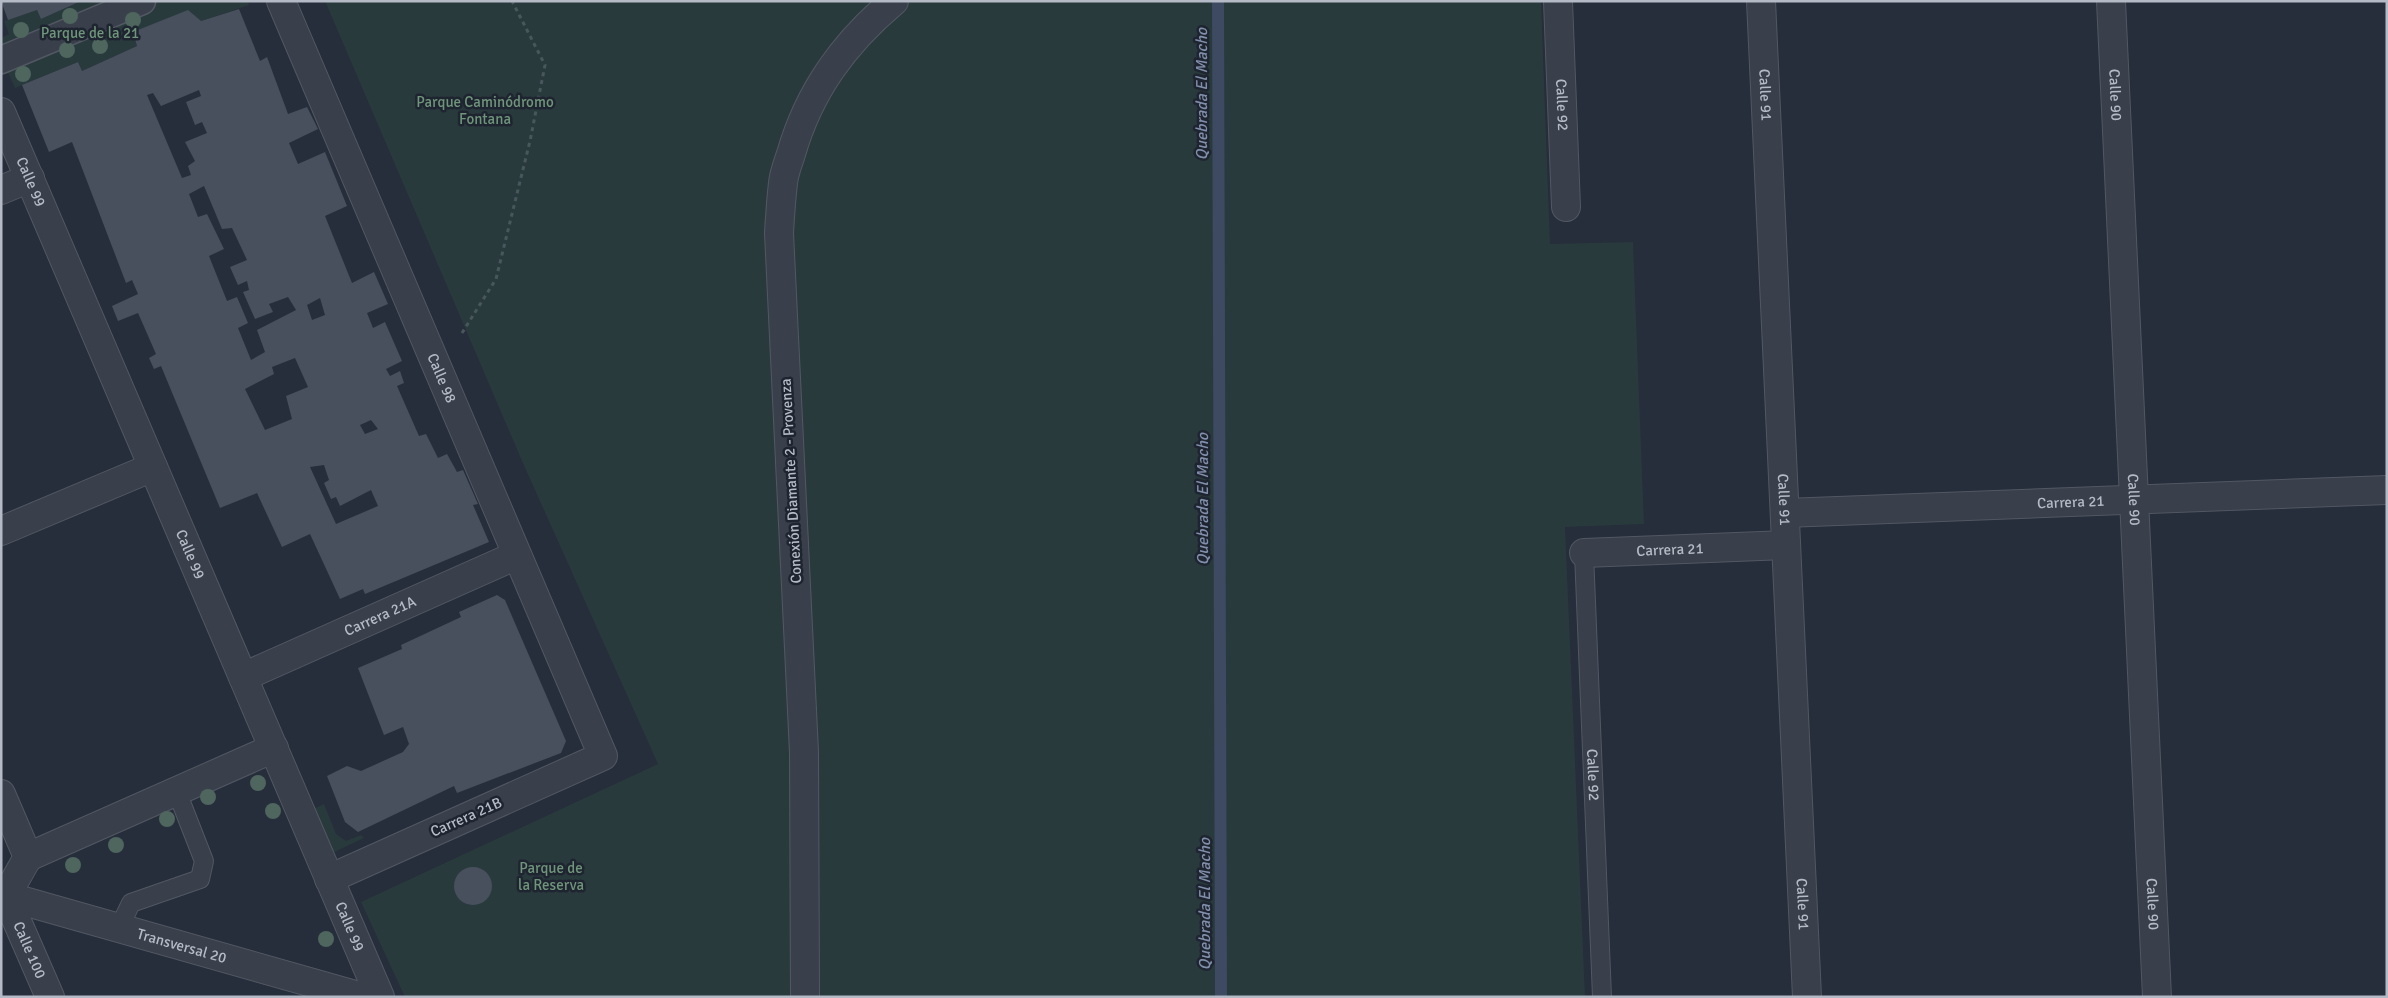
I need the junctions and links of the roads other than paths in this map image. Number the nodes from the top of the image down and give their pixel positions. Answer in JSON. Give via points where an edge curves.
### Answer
{"nodes":[{"id":1,"x":142,"y":1,"type":"edge"},
{"id":2,"x":281,"y":1,"type":"edge"},
{"id":3,"x":894,"y":1,"type":"edge"},
{"id":4,"x":1558,"y":1,"type":"edge"},
{"id":5,"x":1761,"y":1,"type":"edge"},
{"id":6,"x":2111,"y":1,"type":"edge"},
{"id":7,"x":1,"y":60,"type":"edge"},
{"id":8,"x":1,"y":112,"type":"edge"},
{"id":9,"x":30,"y":178,"type":"junction"},
{"id":10,"x":1,"y":190,"type":"edge"},
{"id":11,"x":1566,"y":207,"type":"dead end"},
{"id":12,"x":153,"y":466,"type":"junction"},
{"id":13,"x":2387,"y":490,"type":"edge"},
{"id":14,"x":2134,"y":499,"type":"junction"},
{"id":15,"x":1784,"y":513,"type":"junction"},
{"id":16,"x":1,"y":531,"type":"edge"},
{"id":17,"x":1786,"y":545,"type":"junction"},
{"id":18,"x":1584,"y":553,"type":"joint"},
{"id":19,"x":517,"y":555,"type":"junction"},
{"id":20,"x":243,"y":677,"type":"junction"},
{"id":21,"x":274,"y":748,"type":"junction"},
{"id":22,"x":603,"y":756,"type":"joint"},
{"id":23,"x":177,"y":792,"type":"junction"},
{"id":24,"x":1,"y":794,"type":"edge"},
{"id":25,"x":28,"y":857,"type":"junction"},
{"id":26,"x":329,"y":878,"type":"junction"},
{"id":27,"x":4,"y":895,"type":"edge"},
{"id":28,"x":119,"y":928,"type":"junction"},
{"id":29,"x":50,"y":997,"type":"edge"},
{"id":30,"x":362,"y":997,"type":"edge"},
{"id":31,"x":380,"y":997,"type":"edge"},
{"id":32,"x":806,"y":997,"type":"edge"},
{"id":33,"x":1602,"y":997,"type":"edge"},
{"id":34,"x":1807,"y":997,"type":"edge"},
{"id":35,"x":2157,"y":997,"type":"edge"}],
"edges":[{"from":1,"to":7,"type":"street"},
{"from":2,"to":19,"type":"street","name":"Calle 98"},
{"from":3,"to":32,"type":"street","name":"Conexión Diamante 2 - Provenza","via":[[865,25],[813,95],[796,136],[783,182],[779,233],[803,743]]},
{"from":4,"to":11,"type":"street","name":"Calle 92"},
{"from":5,"to":15,"type":"street","name":"Calle 91"},
{"from":6,"to":14,"type":"street","name":"Calle 90"},
{"from":8,"to":9,"type":"street","name":"Calle 99"},
{"from":9,"to":10,"type":"street"},
{"from":9,"to":12,"type":"street","name":"Calle 99"},
{"from":12,"to":16,"type":"street"},
{"from":12,"to":20,"type":"street","name":"Calle 99"},
{"from":13,"to":14,"type":"street","name":"Carrera 21"},
{"from":14,"to":15,"type":"street","name":"Carrera 21"},
{"from":14,"to":35,"type":"street","name":"Calle 90"},
{"from":15,"to":17,"type":"street","name":"Calle 91"},
{"from":17,"to":18,"type":"street","name":"Carrera 21"},
{"from":17,"to":34,"type":"street","name":"Calle 91"},
{"from":18,"to":33,"type":"lane","name":"Calle 92"},
{"from":19,"to":20,"type":"street","name":"Carrera 21A"},
{"from":19,"to":22,"type":"street","name":"Calle 98"},
{"from":20,"to":21,"type":"street","name":"Calle 99"},
{"from":21,"to":23,"type":"street"},
{"from":21,"to":26,"type":"street","name":"Calle 99"},
{"from":22,"to":26,"type":"street","name":"Carrera 21B"},
{"from":23,"to":25,"type":"street"},
{"from":23,"to":28,"type":"lane","via":[[204,861],[200,879],[131,903]]},
{"from":24,"to":25,"type":"street"},
{"from":25,"to":27,"type":"street"},
{"from":26,"to":31,"type":"street","name":"Calle 99"},
{"from":27,"to":28,"type":"street","name":"Transversal 20"},
{"from":27,"to":29,"type":"street","name":"Calle 100"},
{"from":28,"to":30,"type":"street","name":"Transversal 20"}]}
